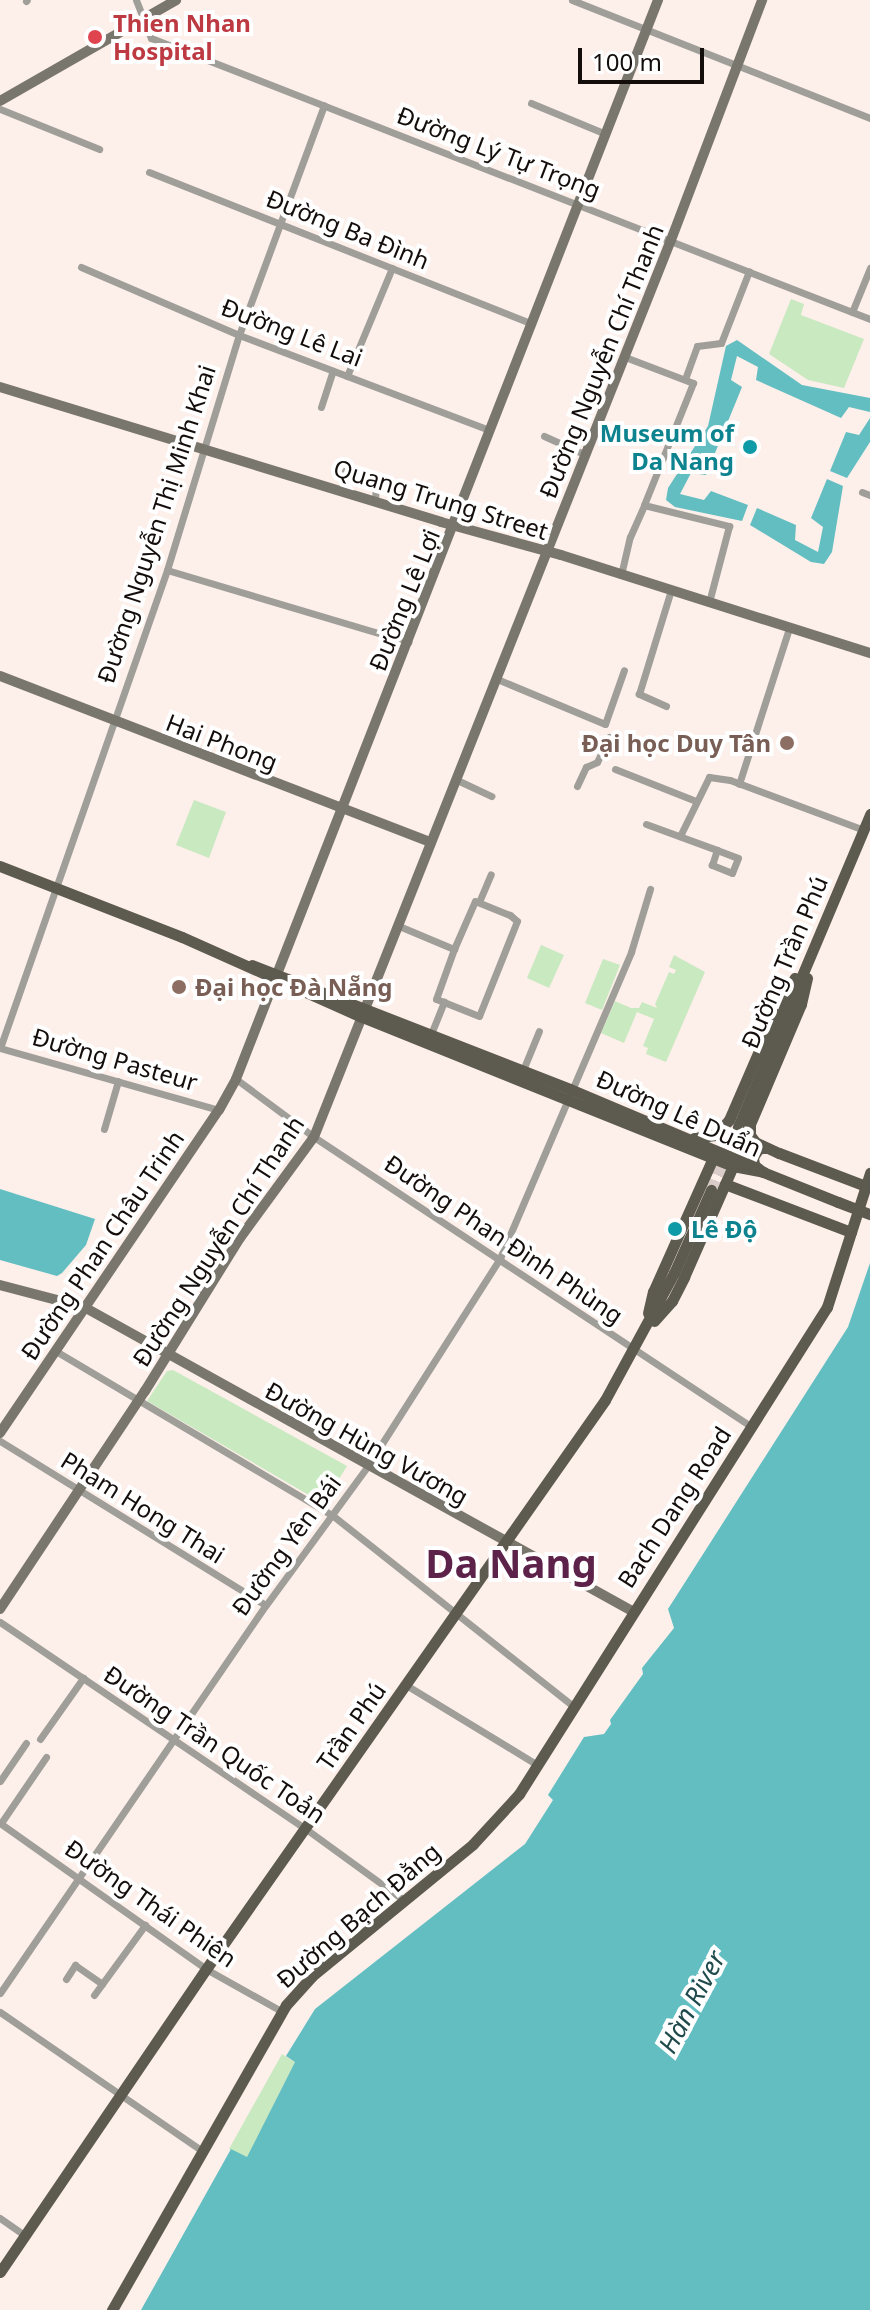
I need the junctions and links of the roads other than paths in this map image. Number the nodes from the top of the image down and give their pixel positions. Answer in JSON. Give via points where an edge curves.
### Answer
{"nodes":[{"id":1,"x":136,"y":0,"type":"edge"},
{"id":2,"x":176,"y":0,"type":"edge"},
{"id":3,"x":572,"y":0,"type":"edge"},
{"id":4,"x":658,"y":0,"type":"edge"},
{"id":5,"x":762,"y":0,"type":"edge"},
{"id":6,"x":143,"y":17,"type":"junction"},
{"id":7,"x":646,"y":29,"type":"junction"},
{"id":8,"x":737,"y":66,"type":"junction"},
{"id":9,"x":0,"y":101,"type":"edge"},
{"id":10,"x":531,"y":103,"type":"dead end"},
{"id":11,"x":324,"y":105,"type":"junction"},
{"id":12,"x":0,"y":109,"type":"edge"},
{"id":13,"x":870,"y":118,"type":"edge"},
{"id":14,"x":606,"y":134,"type":"junction"},
{"id":15,"x":99,"y":149,"type":"dead end"},
{"id":16,"x":149,"y":172,"type":"dead end"},
{"id":17,"x":579,"y":203,"type":"junction"},
{"id":18,"x":280,"y":223,"type":"junction"},
{"id":19,"x":671,"y":240,"type":"junction"},
{"id":20,"x":81,"y":267,"type":"dead end"},
{"id":21,"x":392,"y":268,"type":"junction"},
{"id":22,"x":870,"y":268,"type":"edge"},
{"id":23,"x":749,"y":271,"type":"junction"},
{"id":24,"x":852,"y":312,"type":"junction"},
{"id":25,"x":870,"y":319,"type":"edge"},
{"id":26,"x":532,"y":324,"type":"junction"},
{"id":27,"x":239,"y":335,"type":"junction"},
{"id":28,"x":625,"y":357,"type":"junction"},
{"id":29,"x":333,"y":371,"type":"junction"},
{"id":30,"x":347,"y":376,"type":"junction"},
{"id":31,"x":685,"y":379,"type":"junction"},
{"id":32,"x":0,"y":387,"type":"edge"},
{"id":33,"x":321,"y":407,"type":"dead end"},
{"id":34,"x":489,"y":430,"type":"junction"},
{"id":35,"x":544,"y":436,"type":"dead end"},
{"id":36,"x":203,"y":447,"type":"junction"},
{"id":37,"x":586,"y":455,"type":"junction"},
{"id":38,"x":345,"y":471,"type":"dead end"},
{"id":39,"x":375,"y":501,"type":"junction"},
{"id":40,"x":644,"y":505,"type":"junction"},
{"id":41,"x":454,"y":526,"type":"junction"},
{"id":42,"x":547,"y":552,"type":"junction"},
{"id":43,"x":167,"y":570,"type":"junction"},
{"id":44,"x":621,"y":575,"type":"junction"},
{"id":45,"x":671,"y":590,"type":"junction"},
{"id":46,"x":709,"y":602,"type":"junction"},
{"id":47,"x":789,"y":628,"type":"junction"},
{"id":48,"x":409,"y":642,"type":"junction"},
{"id":49,"x":870,"y":653,"type":"edge"},
{"id":50,"x":624,"y":670,"type":"dead end"},
{"id":51,"x":0,"y":676,"type":"edge"},
{"id":52,"x":497,"y":679,"type":"junction"},
{"id":53,"x":666,"y":706,"type":"dead end"},
{"id":54,"x":111,"y":722,"type":"junction"},
{"id":55,"x":609,"y":737,"type":"dead end"},
{"id":56,"x":615,"y":769,"type":"dead end"},
{"id":57,"x":457,"y":780,"type":"junction"},
{"id":58,"x":739,"y":784,"type":"junction"},
{"id":59,"x":577,"y":786,"type":"dead end"},
{"id":60,"x":492,"y":796,"type":"dead end"},
{"id":61,"x":696,"y":801,"type":"junction"},
{"id":62,"x":343,"y":808,"type":"junction"},
{"id":63,"x":870,"y":814,"type":"edge"},
{"id":64,"x":646,"y":824,"type":"dead end"},
{"id":65,"x":864,"y":830,"type":"junction"},
{"id":66,"x":680,"y":836,"type":"junction"},
{"id":67,"x":431,"y":842,"type":"junction"},
{"id":68,"x":717,"y":850,"type":"dead end"},
{"id":69,"x":0,"y":866,"type":"edge"},
{"id":70,"x":491,"y":874,"type":"dead end"},
{"id":71,"x":54,"y":887,"type":"junction"},
{"id":72,"x":650,"y":889,"type":"dead end"},
{"id":73,"x":477,"y":901,"type":"junction"},
{"id":74,"x":399,"y":926,"type":"junction"},
{"id":75,"x":814,"y":947,"type":"junction"},
{"id":76,"x":454,"y":949,"type":"junction"},
{"id":77,"x":277,"y":977,"type":"junction"},
{"id":78,"x":444,"y":1002,"type":"junction"},
{"id":79,"x":364,"y":1013,"type":"junction"},
{"id":80,"x":539,"y":1031,"type":"dead end"},
{"id":81,"x":431,"y":1034,"type":"junction"},
{"id":82,"x":0,"y":1048,"type":"edge"},
{"id":83,"x":523,"y":1070,"type":"junction"},
{"id":84,"x":236,"y":1079,"type":"junction"},
{"id":85,"x":118,"y":1081,"type":"junction"},
{"id":86,"x":568,"y":1094,"type":"junction"},
{"id":87,"x":219,"y":1110,"type":"junction"},
{"id":88,"x":738,"y":1127,"type":"tunnel mouth"},
{"id":89,"x":104,"y":1129,"type":"dead end"},
{"id":90,"x":314,"y":1137,"type":"junction"},
{"id":91,"x":688,"y":1142,"type":"junction"},
{"id":92,"x":779,"y":1153,"type":"junction"},
{"id":93,"x":713,"y":1158,"type":"junction"},
{"id":94,"x":733,"y":1166,"type":"junction"},
{"id":95,"x":763,"y":1172,"type":"junction"},
{"id":96,"x":870,"y":1173,"type":"edge"},
{"id":97,"x":725,"y":1184,"type":"junction"},
{"id":98,"x":708,"y":1185,"type":"junction"},
{"id":99,"x":866,"y":1186,"type":"junction"},
{"id":100,"x":870,"y":1214,"type":"edge"},
{"id":101,"x":851,"y":1232,"type":"junction"},
{"id":102,"x":500,"y":1258,"type":"junction"},
{"id":103,"x":0,"y":1285,"type":"edge"},
{"id":104,"x":84,"y":1307,"type":"junction"},
{"id":105,"x":643,"y":1333,"type":"junction"},
{"id":106,"x":54,"y":1350,"type":"junction"},
{"id":107,"x":634,"y":1350,"type":"junction"},
{"id":108,"x":168,"y":1355,"type":"junction"},
{"id":109,"x":138,"y":1402,"type":"junction"},
{"id":110,"x":752,"y":1427,"type":"junction"},
{"id":111,"x":0,"y":1433,"type":"edge"},
{"id":112,"x":0,"y":1441,"type":"edge"},
{"id":113,"x":367,"y":1467,"type":"junction"},
{"id":114,"x":78,"y":1490,"type":"junction"},
{"id":115,"x":332,"y":1515,"type":"junction"},
{"id":116,"x":507,"y":1543,"type":"junction"},
{"id":117,"x":266,"y":1605,"type":"junction"},
{"id":118,"x":0,"y":1609,"type":"edge"},
{"id":119,"x":632,"y":1611,"type":"junction"},
{"id":120,"x":456,"y":1612,"type":"junction"},
{"id":121,"x":0,"y":1622,"type":"edge"},
{"id":122,"x":83,"y":1678,"type":"junction"},
{"id":123,"x":406,"y":1685,"type":"junction"},
{"id":124,"x":572,"y":1705,"type":"junction"},
{"id":125,"x":40,"y":1739,"type":"dead end"},
{"id":126,"x":176,"y":1741,"type":"junction"},
{"id":127,"x":26,"y":1743,"type":"dead end"},
{"id":128,"x":46,"y":1757,"type":"dead end"},
{"id":129,"x":536,"y":1764,"type":"junction"},
{"id":130,"x":0,"y":1781,"type":"edge"},
{"id":131,"x":0,"y":1823,"type":"edge"},
{"id":132,"x":306,"y":1829,"type":"junction"},
{"id":133,"x":81,"y":1879,"type":"junction"},
{"id":134,"x":405,"y":1901,"type":"junction"},
{"id":135,"x":145,"y":1925,"type":"junction"},
{"id":136,"x":206,"y":1969,"type":"junction"},
{"id":137,"x":66,"y":1979,"type":"dead end"},
{"id":138,"x":102,"y":1984,"type":"junction"},
{"id":139,"x":0,"y":1993,"type":"edge"},
{"id":140,"x":94,"y":1995,"type":"dead end"},
{"id":141,"x":281,"y":2011,"type":"junction"},
{"id":142,"x":0,"y":2012,"type":"edge"},
{"id":143,"x":122,"y":2094,"type":"junction"},
{"id":144,"x":201,"y":2150,"type":"junction"},
{"id":145,"x":0,"y":2218,"type":"edge"},
{"id":146,"x":26,"y":2236,"type":"junction"},
{"id":147,"x":0,"y":2272,"type":"edge"},
{"id":148,"x":112,"y":2310,"type":"edge"}],
"edges":[{"from":1,"to":6,"type":"street","name":"Đường Lý Tự Trọng"},
{"from":2,"to":6,"type":"street"},
{"from":3,"to":7,"type":"street"},
{"from":4,"to":7,"type":"street","name":"Đường Lê Lợi"},
{"from":5,"to":8,"type":"street","name":"Đường Nguyễn Chí Thanh"},
{"from":6,"to":9,"type":"street"},
{"from":6,"to":11,"type":"street","name":"Đường Lý Tự Trọng","via":[[151,38]]},
{"from":7,"to":8,"type":"street"},
{"from":7,"to":14,"type":"street","name":"Đường Lê Lợi"},
{"from":8,"to":13,"type":"street"},
{"from":8,"to":19,"type":"street","name":"Đường Nguyễn Chí Thanh"},
{"from":10,"to":14,"type":"street"},
{"from":11,"to":17,"type":"street","name":"Đường Lý Tự Trọng"},
{"from":11,"to":18,"type":"street","name":"Đường Nguyễn Thị Minh Khai"},
{"from":12,"to":15,"type":"street"},
{"from":14,"to":17,"type":"street","name":"Đường Lê Lợi"},
{"from":16,"to":18,"type":"street","name":"Đường Ba Đình"},
{"from":17,"to":19,"type":"street","name":"Đường Lý Tự Trọng"},
{"from":17,"to":26,"type":"street","name":"Đường Lê Lợi"},
{"from":18,"to":21,"type":"street","name":"Đường Ba Đình"},
{"from":18,"to":27,"type":"street","name":"Đường Nguyễn Thị Minh Khai"},
{"from":19,"to":23,"type":"street","name":"Đường Lý Tự Trọng"},
{"from":19,"to":28,"type":"street","name":"Đường Nguyễn Chí Thanh"},
{"from":20,"to":27,"type":"street","name":"Đường Lê Lai"},
{"from":21,"to":26,"type":"street","name":"Đường Ba Đình"},
{"from":21,"to":30,"type":"street"},
{"from":22,"to":24,"type":"street"},
{"from":23,"to":24,"type":"street","name":"Đường Lý Tự Trọng"},
{"from":23,"to":31,"type":"street","via":[[721,343],[697,346]]},
{"from":24,"to":25,"type":"street","name":"Đường Lý Tự Trọng"},
{"from":26,"to":34,"type":"street","name":"Đường Lê Lợi"},
{"from":27,"to":29,"type":"street","name":"Đường Lê Lai"},
{"from":27,"to":36,"type":"street","name":"Đường Nguyễn Thị Minh Khai"},
{"from":28,"to":31,"type":"street"},
{"from":28,"to":37,"type":"street","name":"Đường Nguyễn Chí Thanh"},
{"from":29,"to":30,"type":"street","name":"Đường Lê Lai"},
{"from":29,"to":33,"type":"street"},
{"from":30,"to":34,"type":"street","name":"Đường Lê Lai"},
{"from":31,"to":40,"type":"street","via":[[693,386]]},
{"from":32,"to":36,"type":"street","name":"Quang Trung Street"},
{"from":34,"to":41,"type":"street","name":"Đường Lê Lợi"},
{"from":35,"to":37,"type":"street"},
{"from":36,"to":39,"type":"street","name":"Quang Trung Street"},
{"from":36,"to":43,"type":"street","name":"Đường Nguyễn Thị Minh Khai"},
{"from":37,"to":42,"type":"street","name":"Đường Nguyễn Chí Thanh"},
{"from":38,"to":39,"type":"street","via":[[376,485]]},
{"from":39,"to":41,"type":"street","name":"Quang Trung Street"},
{"from":40,"to":44,"type":"street"},
{"from":40,"to":46,"type":"street","via":[[729,526]]},
{"from":41,"to":42,"type":"street","name":"Quang Trung Street"},
{"from":41,"to":48,"type":"street","name":"Đường Lê Lợi"},
{"from":42,"to":44,"type":"street","name":"Quang Trung Street"},
{"from":42,"to":52,"type":"street","name":"Đường Nguyễn Chí Thanh"},
{"from":43,"to":48,"type":"street"},
{"from":43,"to":54,"type":"street","name":"Đường Nguyễn Thị Minh Khai"},
{"from":44,"to":45,"type":"street","name":"Quang Trung Street"},
{"from":45,"to":46,"type":"street","name":"Quang Trung Street"},
{"from":45,"to":53,"type":"street","via":[[639,694]]},
{"from":46,"to":47,"type":"street","name":"Quang Trung Street"},
{"from":47,"to":49,"type":"street","name":"Quang Trung Street"},
{"from":47,"to":58,"type":"street"},
{"from":48,"to":62,"type":"street","name":"Đường Lê Lợi"},
{"from":50,"to":52,"type":"street","via":[[605,724]]},
{"from":51,"to":54,"type":"street","name":"Hai Phong"},
{"from":52,"to":57,"type":"street","name":"Đường Nguyễn Chí Thanh"},
{"from":54,"to":62,"type":"street","name":"Hai Phong"},
{"from":54,"to":71,"type":"street","name":"Đường Nguyễn Thị Minh Khai"},
{"from":55,"to":59,"type":"street"},
{"from":56,"to":61,"type":"street"},
{"from":57,"to":60,"type":"street"},
{"from":57,"to":67,"type":"street","name":"Đường Nguyễn Chí Thanh"},
{"from":58,"to":61,"type":"street","via":[[709,777]]},
{"from":58,"to":65,"type":"street"},
{"from":61,"to":66,"type":"street"},
{"from":62,"to":67,"type":"street","name":"Hai Phong"},
{"from":62,"to":77,"type":"street","name":"Đường Lê Lợi"},
{"from":63,"to":65,"type":"main road","name":"Đường Trần Phú"},
{"from":64,"to":66,"type":"street"},
{"from":65,"to":75,"type":"main road","name":"Đường Trần Phú"},
{"from":66,"to":68,"type":"street"},
{"from":67,"to":74,"type":"street","name":"Đường Nguyễn Chí Thanh"},
{"from":69,"to":71,"type":"main road","name":"Đường Lê Duẩn"},
{"from":70,"to":73,"type":"street"},
{"from":71,"to":77,"type":"main road","name":"Đường Lê Duẩn"},
{"from":71,"to":82,"type":"street","name":"Đường Nguyễn Thị Minh Khai"},
{"from":72,"to":86,"type":"street","name":"Đường Yên Bái","via":[[631,952]]},
{"from":73,"to":76,"type":"street"},
{"from":73,"to":78,"type":"street","via":[[517,921],[479,1016]]},
{"from":74,"to":76,"type":"street"},
{"from":74,"to":79,"type":"street","name":"Đường Nguyễn Chí Thanh"},
{"from":75,"to":88,"type":"main road","name":"Đường Trần Phú"},
{"from":75,"to":91,"type":"main road","via":[[781,1000],[729,1120],[715,1135]]},
{"from":75,"to":92,"type":"main road","via":[[801,1004],[749,1130],[755,1142]]},
{"from":76,"to":78,"type":"street","via":[[436,999]]},
{"from":77,"to":79,"type":"main road","name":"Đường Lê Duẩn"},
{"from":77,"to":84,"type":"street","name":"Đường Lê Lợi"},
{"from":78,"to":81,"type":"street"},
{"from":79,"to":81,"type":"main road","name":"Đường Lê Duẩn"},
{"from":79,"to":86,"type":"main road","name":"Đường Lê Duẩn"},
{"from":79,"to":90,"type":"street","name":"Đường Nguyễn Chí Thanh"},
{"from":80,"to":83,"type":"street"},
{"from":81,"to":83,"type":"main road","name":"Đường Lê Duẩn"},
{"from":82,"to":85,"type":"street","name":"Đường Pasteur"},
{"from":83,"to":86,"type":"main road","name":"Đường Lê Duẩn"},
{"from":84,"to":87,"type":"street","name":"Đường Phan Châu Trinh"},
{"from":84,"to":90,"type":"street","name":"Đường Phan Đình Phùng"},
{"from":85,"to":87,"type":"street","name":"Đường Pasteur"},
{"from":85,"to":89,"type":"street"},
{"from":86,"to":91,"type":"main road","name":"Đường Lê Duẩn"},
{"from":86,"to":102,"type":"street","name":"Đường Yên Bái"},
{"from":87,"to":104,"type":"street","name":"Đường Phan Châu Trinh"},
{"from":90,"to":102,"type":"street","name":"Đường Phan Đình Phùng"},
{"from":90,"to":108,"type":"street","name":"Đường Nguyễn Chí Thanh","via":[[240,1238]]},
{"from":91,"to":93,"type":"main road","name":"Đường Lê Duẩn"},
{"from":91,"to":95,"type":"main road","name":"Đường Lê Duẩn"},
{"from":91,"to":98,"type":"main road"},
{"from":92,"to":95,"type":"main road","via":[[756,1150],[753,1161]]},
{"from":92,"to":99,"type":"main road"},
{"from":93,"to":94,"type":"main road","name":"Đường Lê Duẩn"},
{"from":93,"to":98,"type":"main road","name":"Trần Phú"},
{"from":94,"to":95,"type":"main road","name":"Đường Lê Duẩn"},
{"from":94,"to":97,"type":"main road"},
{"from":95,"to":100,"type":"main road","bridge":true},
{"from":96,"to":99,"type":"main road"},
{"from":97,"to":101,"type":"main road"},
{"from":97,"to":105,"type":"main road","via":[[672,1301]]},
{"from":98,"to":105,"type":"main road","name":"Trần Phú"},
{"from":99,"to":101,"type":"main road"},
{"from":101,"to":110,"type":"main road","via":[[827,1307]]},
{"from":102,"to":107,"type":"street","name":"Đường Phan Đình Phùng"},
{"from":102,"to":113,"type":"street","name":"Đường Yên Bái"},
{"from":103,"to":104,"type":"street","name":"Đường Hùng Vương"},
{"from":104,"to":106,"type":"street","name":"Đường Phan Châu Trinh"},
{"from":104,"to":108,"type":"street","name":"Đường Hùng Vương"},
{"from":105,"to":107,"type":"main road","name":"Trần Phú"},
{"from":106,"to":109,"type":"street"},
{"from":106,"to":111,"type":"street","name":"Đường Phan Châu Trinh"},
{"from":107,"to":110,"type":"street","name":"Đường Phan Đình Phùng"},
{"from":107,"to":116,"type":"main road","name":"Trần Phú"},
{"from":108,"to":109,"type":"street","name":"Đường Nguyễn Chí Thanh"},
{"from":108,"to":113,"type":"street","name":"Đường Hùng Vương"},
{"from":109,"to":114,"type":"street","name":"Đường Nguyễn Chí Thanh"},
{"from":109,"to":115,"type":"street"},
{"from":110,"to":119,"type":"main road","name":"Bach Dang Road"},
{"from":112,"to":114,"type":"street","name":"Pham Hong Thai"},
{"from":113,"to":115,"type":"street","name":"Đường Yên Bái"},
{"from":113,"to":116,"type":"street","name":"Đường Hùng Vương"},
{"from":114,"to":117,"type":"street","name":"Pham Hong Thai"},
{"from":114,"to":118,"type":"street","name":"Đường Nguyễn Chí Thanh"},
{"from":115,"to":117,"type":"street","name":"Đường Yên Bái"},
{"from":115,"to":120,"type":"street"},
{"from":116,"to":119,"type":"street","name":"Đường Hùng Vương"},
{"from":116,"to":120,"type":"main road","name":"Trần Phú"},
{"from":117,"to":126,"type":"street","name":"Đường Yên Bái"},
{"from":119,"to":124,"type":"main road","name":"Đường Bạch Đằng"},
{"from":120,"to":123,"type":"main road","name":"Trần Phú"},
{"from":120,"to":124,"type":"street"},
{"from":121,"to":122,"type":"street","name":"Đường Trần Quốc Toản"},
{"from":122,"to":125,"type":"street"},
{"from":122,"to":126,"type":"street","name":"Đường Trần Quốc Toản"},
{"from":123,"to":129,"type":"street"},
{"from":123,"to":132,"type":"main road","name":"Trần Phú"},
{"from":124,"to":129,"type":"main road","name":"Đường Bạch Đằng"},
{"from":126,"to":132,"type":"street","name":"Đường Trần Quốc Toản"},
{"from":126,"to":133,"type":"street","name":"Đường Yên Bái"},
{"from":127,"to":130,"type":"street"},
{"from":128,"to":131,"type":"street"},
{"from":129,"to":134,"type":"main road","name":"Đường Bạch Đằng","via":[[502,1816]]},
{"from":131,"to":133,"type":"street","name":"Đường Thái Phiên"},
{"from":132,"to":134,"type":"street","name":"Đường Trần Quốc Toản"},
{"from":132,"to":136,"type":"main road","name":"Trần Phú"},
{"from":133,"to":135,"type":"street","name":"Đường Thái Phiên"},
{"from":133,"to":139,"type":"street","name":"Đường Yên Bái"},
{"from":134,"to":141,"type":"main road","name":"Đường Bạch Đằng","via":[[312,1976]]},
{"from":135,"to":136,"type":"street","name":"Đường Thái Phiên"},
{"from":135,"to":138,"type":"street"},
{"from":136,"to":141,"type":"street","name":"Đường Thái Phiên"},
{"from":136,"to":143,"type":"main road","name":"Trần Phú"},
{"from":137,"to":138,"type":"street","via":[[75,1965]]},
{"from":138,"to":140,"type":"street"},
{"from":141,"to":144,"type":"main road","name":"Đường Bạch Đằng"},
{"from":142,"to":143,"type":"street"},
{"from":143,"to":144,"type":"street"},
{"from":143,"to":146,"type":"main road","name":"Trần Phú"},
{"from":144,"to":148,"type":"main road","name":"Đường Bạch Đằng"},
{"from":145,"to":146,"type":"street"},
{"from":146,"to":147,"type":"main road","name":"Trần Phú"}]}
